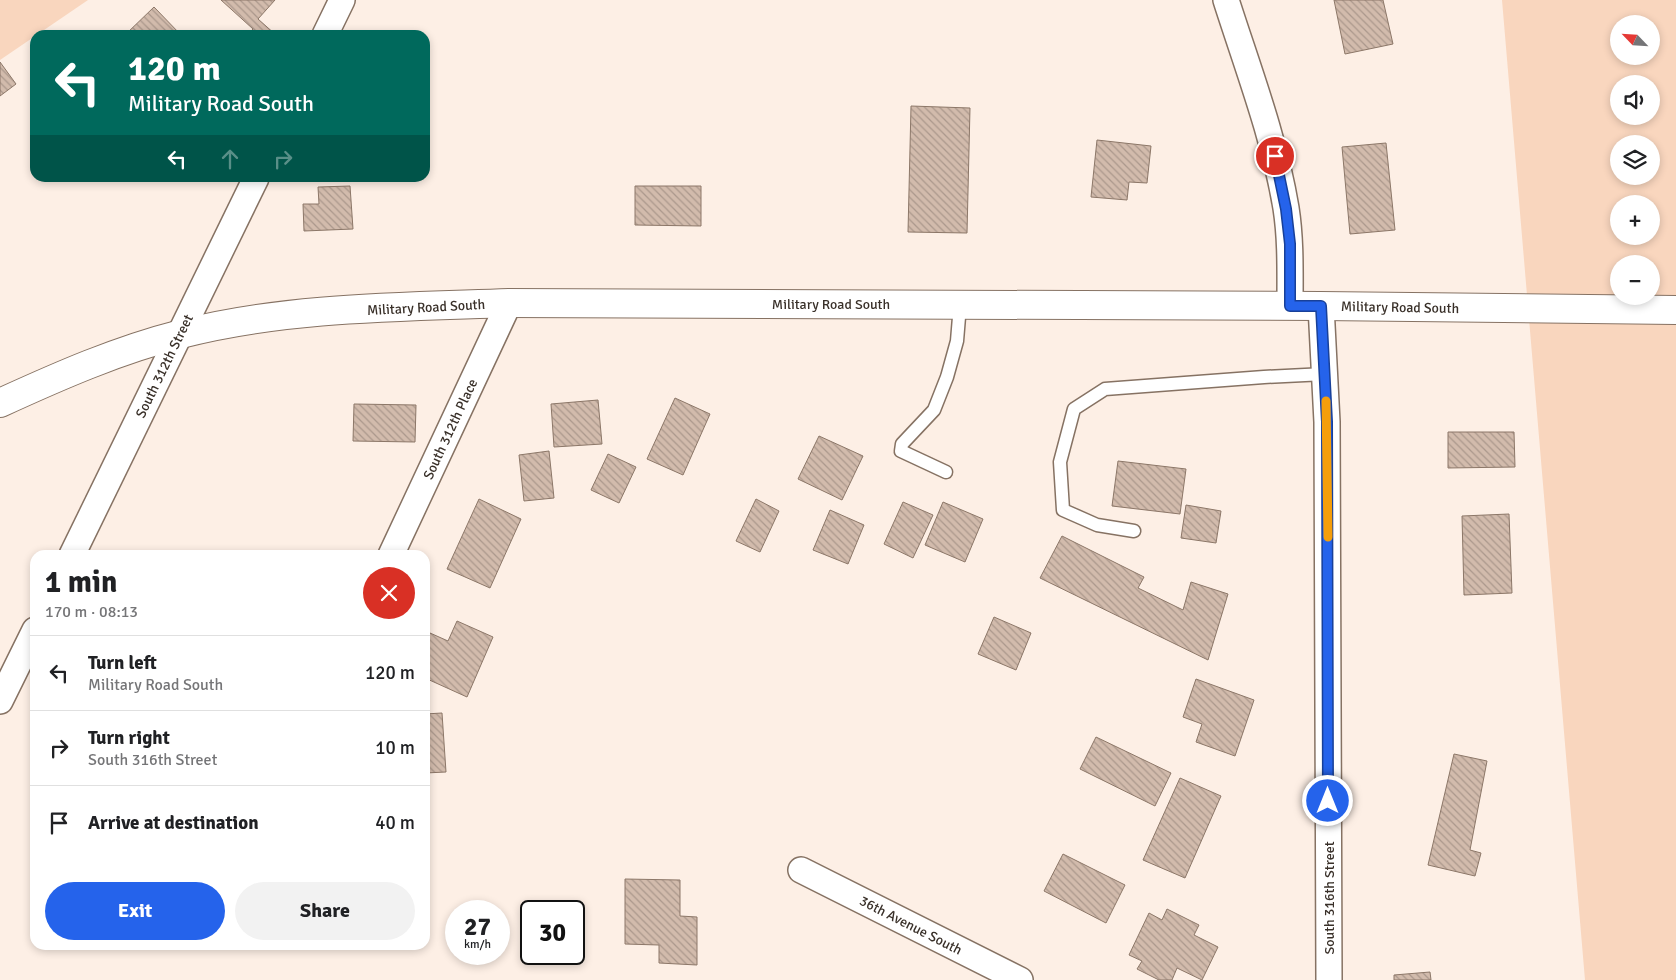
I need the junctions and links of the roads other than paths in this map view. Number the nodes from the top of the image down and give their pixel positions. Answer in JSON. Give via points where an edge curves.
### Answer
{"nodes":[{"id":1,"x":342,"y":0,"type":"edge"},
{"id":2,"x":1226,"y":0,"type":"edge"},
{"id":3,"x":327,"y":30,"type":"edge"},
{"id":4,"x":254,"y":182,"type":"edge"},
{"id":5,"x":508,"y":303,"type":"junction"},
{"id":6,"x":960,"y":305,"type":"junction"},
{"id":7,"x":1290,"y":306,"type":"junction"},
{"id":8,"x":1321,"y":306,"type":"junction"},
{"id":9,"x":1676,"y":310,"type":"edge"},
{"id":10,"x":180,"y":334,"type":"junction"},
{"id":11,"x":1325,"y":374,"type":"junction"},
{"id":12,"x":0,"y":402,"type":"edge"},
{"id":13,"x":946,"y":472,"type":"dead end"},
{"id":14,"x":1134,"y":531,"type":"dead end"},
{"id":15,"x":74,"y":550,"type":"edge"},
{"id":16,"x":393,"y":550,"type":"edge"},
{"id":17,"x":30,"y":640,"type":"edge"},
{"id":18,"x":0,"y":702,"type":"edge"},
{"id":19,"x":801,"y":870,"type":"dead end"},
{"id":20,"x":1020,"y":980,"type":"edge"},
{"id":21,"x":1329,"y":980,"type":"edge"}],
"edges":[{"from":1,"to":3,"type":"street"},
{"from":2,"to":7,"type":"street","via":[[1266,120],[1279,175],[1290,244]]},
{"from":4,"to":10,"type":"street","name":"South 312th Street"},
{"from":5,"to":6,"type":"main road","name":"Military Road South"},
{"from":5,"to":10,"type":"main road","name":"Military Road South","via":[[305,313],[240,321]]},
{"from":5,"to":16,"type":"street","name":"South 312th Place"},
{"from":6,"to":7,"type":"main road","name":"Military Road South"},
{"from":6,"to":13,"type":"lane","via":[[957,341],[934,410],[902,444],[901,451]]},
{"from":7,"to":8,"type":"main road","name":"Military Road South"},
{"from":8,"to":9,"type":"main road","name":"Military Road South"},
{"from":8,"to":11,"type":"street","name":"South 316th Street"},
{"from":10,"to":12,"type":"main road","name":"Military Road South","via":[[108,356]]},
{"from":10,"to":15,"type":"street","name":"South 312th Street"},
{"from":11,"to":14,"type":"lane","via":[[1105,390],[1074,409],[1060,462],[1063,510],[1097,525]]},
{"from":11,"to":21,"type":"street","name":"South 316th Street"},
{"from":17,"to":18,"type":"street"},
{"from":19,"to":20,"type":"street","name":"36th Avenue South"}]}
